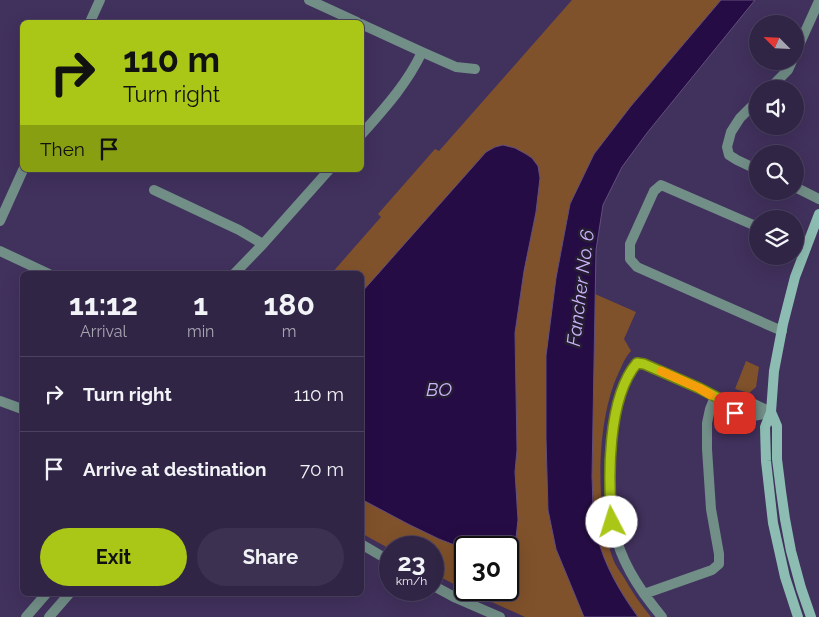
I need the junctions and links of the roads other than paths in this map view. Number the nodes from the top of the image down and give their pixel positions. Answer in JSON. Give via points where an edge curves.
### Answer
{"nodes":[{"id":1,"x":100,"y":0,"type":"edge"},
{"id":2,"x":310,"y":0,"type":"edge"},
{"id":3,"x":819,"y":1,"type":"edge"},
{"id":4,"x":91,"y":20,"type":"edge"},
{"id":5,"x":354,"y":20,"type":"edge"},
{"id":6,"x":364,"y":25,"type":"edge"},
{"id":7,"x":804,"y":34,"type":"edge"},
{"id":8,"x":422,"y":52,"type":"junction"},
{"id":9,"x":475,"y":69,"type":"dead end"},
{"id":10,"x":788,"y":70,"type":"edge"},
{"id":11,"x":777,"y":80,"type":"edge"},
{"id":12,"x":749,"y":109,"type":"edge"},
{"id":13,"x":364,"y":132,"type":"edge"},
{"id":14,"x":749,"y":166,"type":"edge"},
{"id":15,"x":22,"y":172,"type":"edge"},
{"id":16,"x":327,"y":172,"type":"edge"},
{"id":17,"x":154,"y":190,"type":"dead end"},
{"id":18,"x":804,"y":192,"type":"edge"},
{"id":19,"x":819,"y":199,"type":"edge"},
{"id":20,"x":819,"y":214,"type":"edge"},
{"id":21,"x":0,"y":221,"type":"edge"},
{"id":22,"x":749,"y":222,"type":"edge"},
{"id":23,"x":815,"y":233,"type":"edge"},
{"id":24,"x":262,"y":244,"type":"junction"},
{"id":25,"x":806,"y":247,"type":"joint"},
{"id":26,"x":0,"y":251,"type":"edge"},
{"id":27,"x":43,"y":271,"type":"edge"},
{"id":28,"x":237,"y":271,"type":"edge"},
{"id":29,"x":782,"y":331,"type":"junction"},
{"id":30,"x":715,"y":397,"type":"junction"},
{"id":31,"x":0,"y":402,"type":"edge"},
{"id":32,"x":20,"y":408,"type":"edge"},
{"id":33,"x":771,"y":412,"type":"junction"},
{"id":34,"x":364,"y":546,"type":"edge"},
{"id":35,"x":379,"y":555,"type":"edge"},
{"id":36,"x":444,"y":592,"type":"edge"},
{"id":37,"x":644,"y":594,"type":"junction"},
{"id":38,"x":44,"y":596,"type":"edge"},
{"id":39,"x":67,"y":596,"type":"edge"},
{"id":40,"x":27,"y":616,"type":"edge"},
{"id":41,"x":49,"y":617,"type":"edge"},
{"id":42,"x":500,"y":617,"type":"edge"},
{"id":43,"x":662,"y":617,"type":"edge"},
{"id":44,"x":798,"y":617,"type":"edge"},
{"id":45,"x":811,"y":617,"type":"edge"}],
"edges":[{"from":1,"to":4,"type":"street"},
{"from":2,"to":5,"type":"street"},
{"from":3,"to":7,"type":"street"},
{"from":6,"to":8,"type":"street"},
{"from":8,"to":9,"type":"street","via":[[456,67]]},
{"from":8,"to":13,"type":"street","via":[[408,80]]},
{"from":10,"to":11,"type":"street"},
{"from":12,"to":14,"type":"street","via":[[731,132],[727,147],[729,155]]},
{"from":15,"to":21,"type":"street"},
{"from":16,"to":24,"type":"street"},
{"from":17,"to":24,"type":"street"},
{"from":18,"to":19,"type":"street"},
{"from":20,"to":23,"type":"street"},
{"from":22,"to":29,"type":"street","via":[[661,186],[654,191],[630,244],[630,259],[637,266]]},
{"from":23,"to":25,"type":"street"},
{"from":24,"to":28,"type":"street"},
{"from":25,"to":29,"type":"street"},
{"from":26,"to":27,"type":"street"},
{"from":29,"to":33,"type":"street","via":[[774,371]]},
{"from":30,"to":33,"type":"street","via":[[744,416]]},
{"from":30,"to":37,"type":"street","via":[[706,423],[711,509],[719,564],[712,570]]},
{"from":30,"to":37,"type":"street","via":[[644,364],[637,363],[626,379],[616,412],[611,454],[612,522],[624,560]]},
{"from":31,"to":32,"type":"street"},
{"from":33,"to":44,"type":"street","via":[[765,427],[769,496],[778,548]]},
{"from":33,"to":45,"type":"street","via":[[777,426],[777,458],[790,551]]},
{"from":34,"to":35,"type":"street"},
{"from":36,"to":42,"type":"street"},
{"from":37,"to":43,"type":"street"},
{"from":38,"to":40,"type":"street"},
{"from":39,"to":41,"type":"street"}]}
